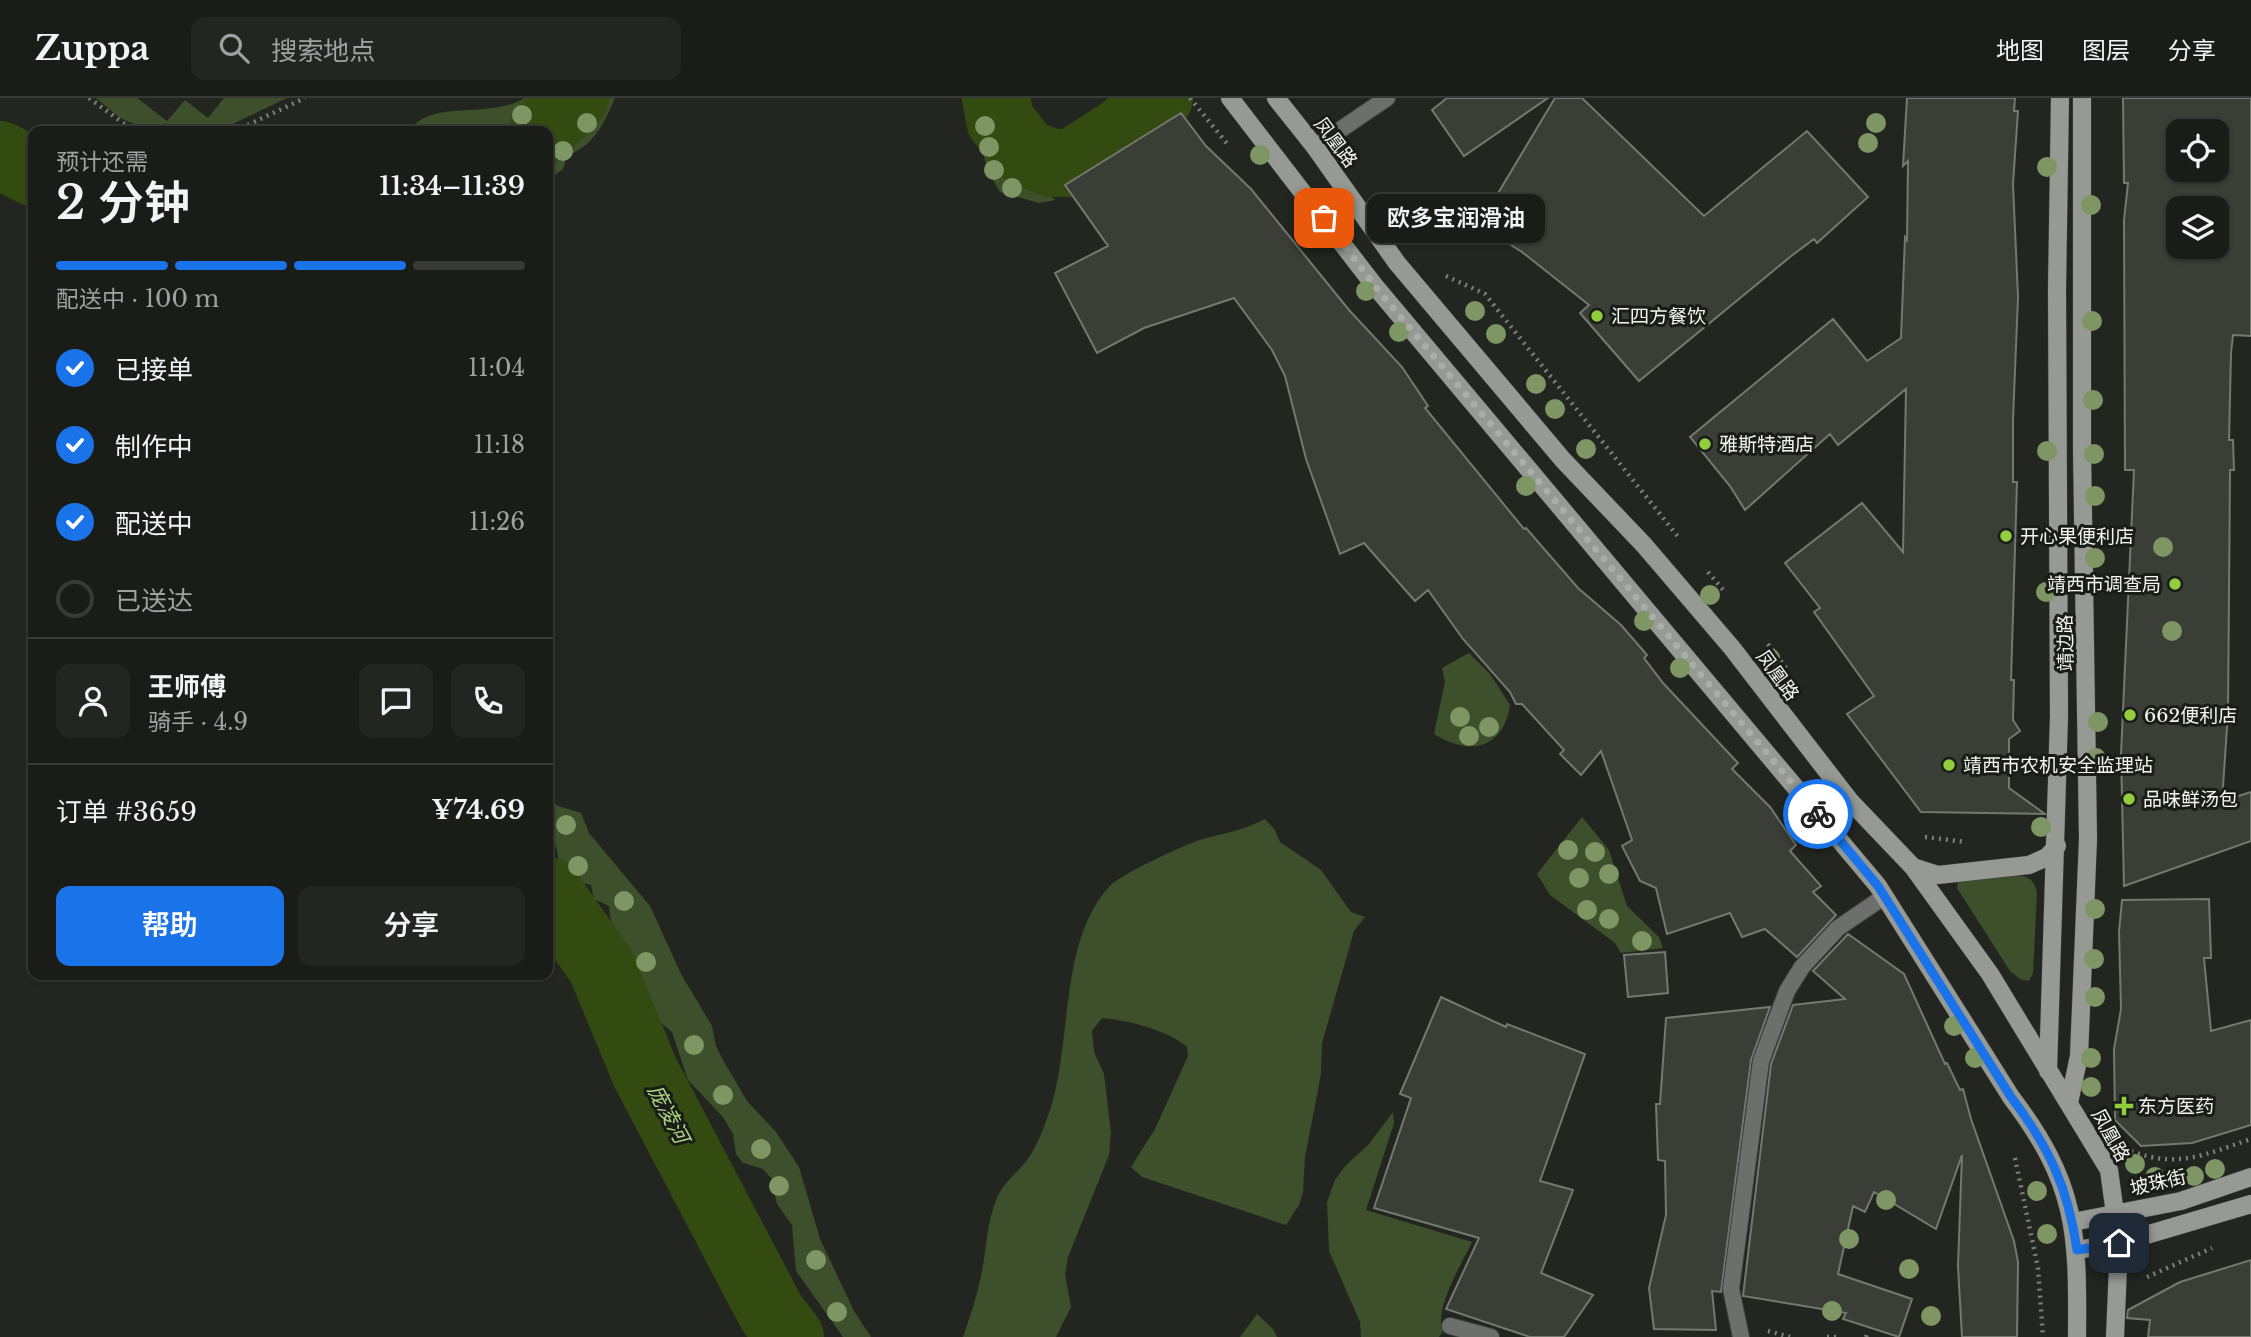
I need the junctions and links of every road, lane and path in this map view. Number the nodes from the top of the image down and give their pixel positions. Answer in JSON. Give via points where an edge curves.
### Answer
{"nodes":[{"id":1,"x":89,"y":98,"type":"edge"},
{"id":2,"x":305,"y":98,"type":"edge"},
{"id":3,"x":1190,"y":98,"type":"edge"},
{"id":4,"x":1230,"y":98,"type":"edge"},
{"id":5,"x":1276,"y":98,"type":"edge"},
{"id":6,"x":1387,"y":98,"type":"edge"},
{"id":7,"x":2060,"y":98,"type":"edge"},
{"id":8,"x":2082,"y":98,"type":"edge"},
{"id":9,"x":1194,"y":104,"type":"dead end"},
{"id":10,"x":124,"y":126,"type":"edge"},
{"id":11,"x":246,"y":126,"type":"edge"},
{"id":12,"x":1315,"y":147,"type":"junction"},
{"id":13,"x":1438,"y":274,"type":"dead end"},
{"id":14,"x":1688,"y":548,"type":"dead end"},
{"id":15,"x":1704,"y":568,"type":"dead end"},
{"id":16,"x":1729,"y":598,"type":"dead end"},
{"id":17,"x":1760,"y":637,"type":"dead end"},
{"id":18,"x":1793,"y":678,"type":"dead end"},
{"id":19,"x":1916,"y":833,"type":"dead end"},
{"id":20,"x":1978,"y":842,"type":"dead end"},
{"id":21,"x":2057,"y":846,"type":"junction"},
{"id":22,"x":1913,"y":867,"type":"junction"},
{"id":23,"x":1885,"y":896,"type":"junction"},
{"id":24,"x":2048,"y":1073,"type":"junction"},
{"id":25,"x":2069,"y":1103,"type":"junction"},
{"id":26,"x":2014,"y":1154,"type":"dead end"},
{"id":27,"x":2251,"y":1177,"type":"edge"},
{"id":28,"x":2251,"y":1203,"type":"edge"},
{"id":29,"x":2116,"y":1213,"type":"junction"},
{"id":30,"x":2073,"y":1222,"type":"junction"},
{"id":31,"x":2119,"y":1243,"type":"junction"},
{"id":32,"x":2219,"y":1244,"type":"dead end"},
{"id":33,"x":2077,"y":1250,"type":"junction"},
{"id":34,"x":2139,"y":1284,"type":"dead end"},
{"id":35,"x":1450,"y":1326,"type":"dead end"},
{"id":36,"x":1491,"y":1337,"type":"edge"},
{"id":37,"x":1741,"y":1337,"type":"edge"},
{"id":38,"x":1827,"y":1337,"type":"edge"},
{"id":39,"x":1840,"y":1337,"type":"edge"},
{"id":40,"x":2043,"y":1337,"type":"edge"},
{"id":41,"x":2077,"y":1337,"type":"edge"},
{"id":42,"x":2115,"y":1337,"type":"edge"}],
"edges":[{"from":1,"to":10,"type":"path"},
{"from":2,"to":11,"type":"path"},
{"from":3,"to":9,"type":"path"},
{"from":4,"to":23,"type":"main road","via":[[1374,285]]},
{"from":5,"to":12,"type":"main road","name":"凤凰路"},
{"from":6,"to":12,"type":"lane"},
{"from":7,"to":21,"type":"main road","name":"靖边路"},
{"from":8,"to":25,"type":"main road","name":"靖边路","via":[[2088,839],[2078,1056]]},
{"from":12,"to":22,"type":"main road","name":"凤凰路","via":[[1397,263],[1563,460],[1732,648],[1850,801]]},
{"from":13,"to":14,"type":"path","via":[[1485,295]]},
{"from":15,"to":16,"type":"path"},
{"from":17,"to":18,"type":"path"},
{"from":19,"to":20,"type":"path"},
{"from":21,"to":22,"type":"main road","via":[[2029,865],[1938,876]]},
{"from":21,"to":24,"type":"main road","name":"靖边路"},
{"from":22,"to":24,"type":"main road","name":"凤凰路","via":[[1990,974]]},
{"from":23,"to":30,"type":"main road","via":[[2032,1126],[2062,1181]]},
{"from":23,"to":37,"type":"lane","via":[[1838,928],[1802,967],[1787,991],[1761,1061],[1731,1289]]},
{"from":24,"to":25,"type":"main road","name":"凤凰路"},
{"from":25,"to":29,"type":"main road","name":"凤凰路","via":[[2109,1170]]},
{"from":26,"to":40,"type":"path","via":[[2038,1268]]},
{"from":27,"to":29,"type":"main road","name":"坡珠街","via":[[2181,1200]]},
{"from":28,"to":31,"type":"main road"},
{"from":29,"to":30,"type":"main road","name":"坡珠街"},
{"from":29,"to":31,"type":"main road","name":"凤凰路"},
{"from":30,"to":33,"type":"main road"},
{"from":31,"to":33,"type":"main road"},
{"from":31,"to":42,"type":"main road","name":"凤凰路"},
{"from":32,"to":34,"type":"path"},
{"from":33,"to":41,"type":"main road"},
{"from":35,"to":36,"type":"lane"},
{"from":38,"to":39,"type":"path"}]}
